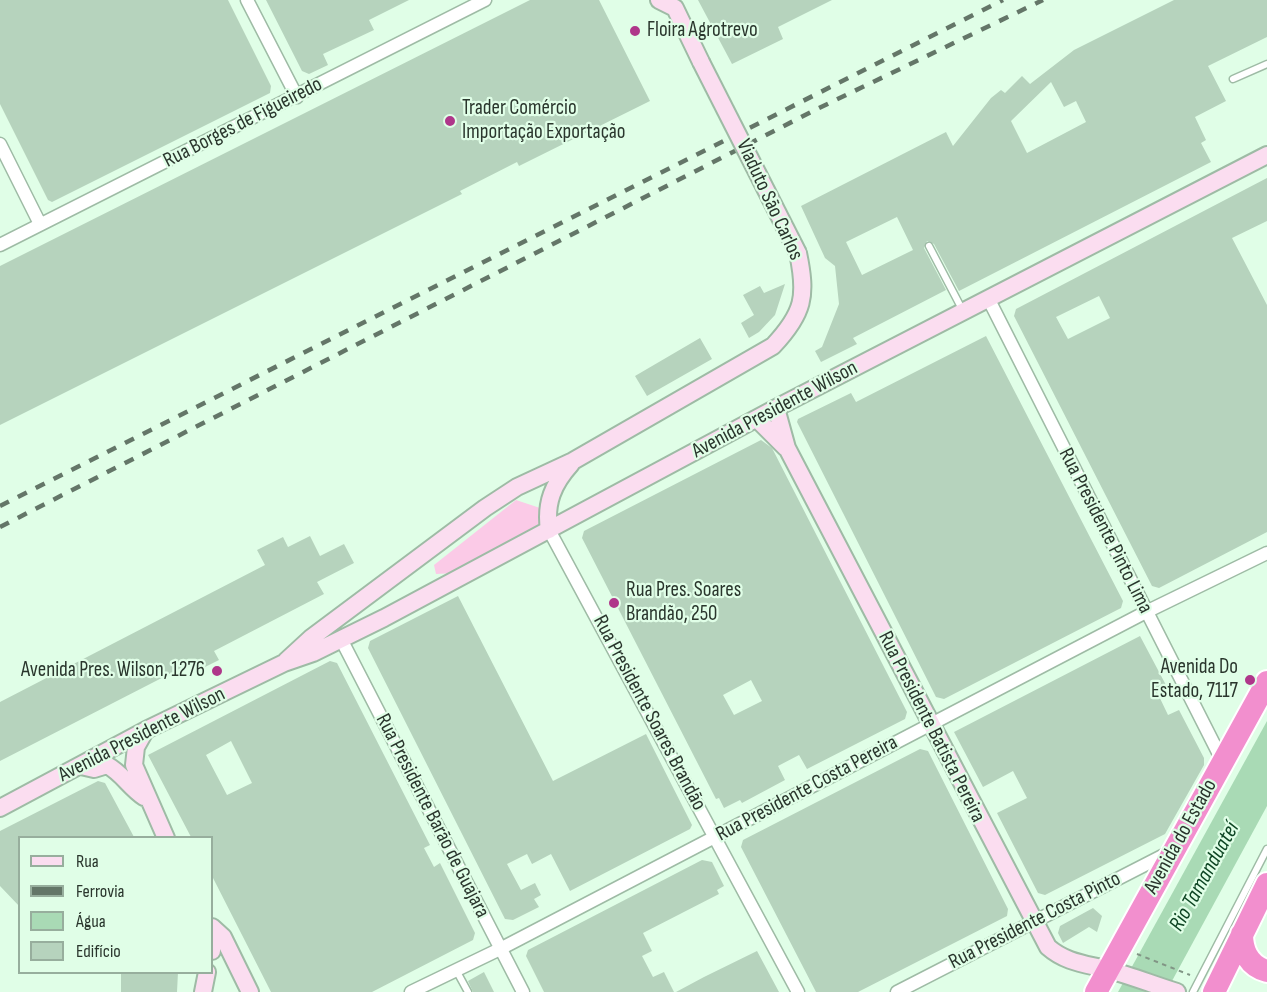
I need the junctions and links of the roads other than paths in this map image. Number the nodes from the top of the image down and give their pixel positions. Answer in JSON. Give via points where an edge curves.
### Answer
{"nodes":[{"id":1,"x":248,"y":0,"type":"edge"},
{"id":2,"x":485,"y":0,"type":"edge"},
{"id":3,"x":659,"y":0,"type":"edge"},
{"id":4,"x":676,"y":4,"type":"edge"},
{"id":5,"x":1267,"y":64,"type":"edge"},
{"id":6,"x":1233,"y":79,"type":"dead end"},
{"id":7,"x":297,"y":97,"type":"junction"},
{"id":8,"x":0,"y":144,"type":"edge"},
{"id":9,"x":1267,"y":155,"type":"edge"},
{"id":10,"x":40,"y":224,"type":"junction"},
{"id":11,"x":0,"y":245,"type":"edge"},
{"id":12,"x":929,"y":246,"type":"dead end"},
{"id":13,"x":988,"y":298,"type":"junction"},
{"id":14,"x":963,"y":311,"type":"junction"},
{"id":15,"x":776,"y":408,"type":"junction"},
{"id":16,"x":757,"y":419,"type":"junction"},
{"id":17,"x":787,"y":448,"type":"junction"},
{"id":18,"x":573,"y":461,"type":"junction"},
{"id":19,"x":518,"y":487,"type":"junction"},
{"id":20,"x":548,"y":505,"type":"junction"},
{"id":21,"x":549,"y":531,"type":"junction"},
{"id":22,"x":1267,"y":553,"type":"edge"},
{"id":23,"x":1146,"y":612,"type":"junction"},
{"id":24,"x":341,"y":639,"type":"junction"},
{"id":25,"x":284,"y":663,"type":"junction"},
{"id":26,"x":1267,"y":682,"type":"edge"},
{"id":27,"x":930,"y":724,"type":"junction"},
{"id":28,"x":146,"y":730,"type":"junction"},
{"id":29,"x":1223,"y":762,"type":"junction"},
{"id":30,"x":80,"y":766,"type":"junction"},
{"id":31,"x":147,"y":800,"type":"junction"},
{"id":32,"x":0,"y":808,"type":"edge"},
{"id":33,"x":165,"y":836,"type":"edge"},
{"id":34,"x":716,"y":837,"type":"junction"},
{"id":35,"x":1267,"y":849,"type":"edge"},
{"id":36,"x":1173,"y":850,"type":"junction"},
{"id":37,"x":1267,"y":884,"type":"edge"},
{"id":38,"x":1033,"y":922,"type":"junction"},
{"id":39,"x":213,"y":928,"type":"edge"},
{"id":40,"x":1242,"y":934,"type":"junction"},
{"id":41,"x":500,"y":949,"type":"junction"},
{"id":42,"x":456,"y":970,"type":"junction"},
{"id":43,"x":1113,"y":971,"type":"junction"},
{"id":44,"x":1267,"y":971,"type":"edge"},
{"id":45,"x":207,"y":974,"type":"edge"},
{"id":46,"x":204,"y":992,"type":"edge"},
{"id":47,"x":250,"y":992,"type":"edge"},
{"id":48,"x":411,"y":992,"type":"edge"},
{"id":49,"x":468,"y":992,"type":"edge"},
{"id":50,"x":523,"y":992,"type":"edge"},
{"id":51,"x":798,"y":992,"type":"edge"},
{"id":52,"x":897,"y":992,"type":"edge"},
{"id":53,"x":1096,"y":992,"type":"edge"},
{"id":54,"x":1177,"y":992,"type":"edge"},
{"id":55,"x":1193,"y":992,"type":"edge"},
{"id":56,"x":1214,"y":992,"type":"edge"}],
"edges":[{"from":1,"to":7,"type":"street"},
{"from":2,"to":7,"type":"street","name":"Rua Borges de Figueiredo"},
{"from":3,"to":4,"type":"main road"},
{"from":4,"to":18,"type":"main road","name":"Viaduto São Carlos","bridge":true,"via":[[701,62],[798,253],[803,278],[802,307],[791,327],[773,346]]},
{"from":5,"to":6,"type":"lane"},
{"from":7,"to":10,"type":"street","name":"Rua Borges de Figueiredo"},
{"from":8,"to":10,"type":"street"},
{"from":9,"to":13,"type":"main road","name":"Avenida Presidente Wilson"},
{"from":10,"to":11,"type":"street","name":"Rua Borges de Figueiredo"},
{"from":12,"to":14,"type":"lane"},
{"from":13,"to":14,"type":"main road","name":"Avenida Presidente Wilson"},
{"from":13,"to":23,"type":"street","name":"Rua Presidente Pinto Lima"},
{"from":14,"to":15,"type":"main road","name":"Avenida Presidente Wilson"},
{"from":15,"to":16,"type":"main road","name":"Avenida Presidente Wilson"},
{"from":15,"to":17,"type":"main road","name":"Rua Presidente Batista Pereira"},
{"from":16,"to":17,"type":"main road","name":"Rua Presidente Batista Pereira"},
{"from":16,"to":21,"type":"main road","name":"Avenida Presidente Wilson"},
{"from":17,"to":27,"type":"main road","name":"Rua Presidente Batista Pereira"},
{"from":18,"to":19,"type":"main road","name":"Avenida Presidente Wilson"},
{"from":18,"to":20,"type":"main road","via":[[557,480]]},
{"from":19,"to":20,"type":"main road","via":[[541,496]]},
{"from":19,"to":25,"type":"main road","name":"Avenida Presidente Wilson","via":[[320,631]]},
{"from":20,"to":21,"type":"main road"},
{"from":21,"to":24,"type":"main road","name":"Avenida Presidente Wilson"},
{"from":21,"to":34,"type":"street","name":"Rua Presidente Soares Brandão"},
{"from":22,"to":23,"type":"street","name":"Rua Presidente Costa Pereira"},
{"from":23,"to":27,"type":"street","name":"Rua Presidente Costa Pereira"},
{"from":23,"to":29,"type":"street","name":"Rua Presidente Pinto Lima"},
{"from":24,"to":25,"type":"main road","name":"Avenida Presidente Wilson"},
{"from":24,"to":41,"type":"street","name":"Rua Presidente Barão de Guajara"},
{"from":25,"to":28,"type":"main road","name":"Avenida Presidente Wilson"},
{"from":26,"to":29,"type":"highway","name":"Avenida do Estado"},
{"from":27,"to":34,"type":"street","name":"Rua Presidente Costa Pereira"},
{"from":27,"to":38,"type":"main road","name":"Rua Presidente Batista Pereira"},
{"from":28,"to":30,"type":"main road","name":"Avenida Presidente Wilson"},
{"from":28,"to":31,"type":"main road","via":[[133,757]]},
{"from":29,"to":36,"type":"highway","name":"Avenida do Estado"},
{"from":30,"to":31,"type":"main road","via":[[94,769],[107,765]]},
{"from":30,"to":32,"type":"main road","name":"Avenida Presidente Wilson"},
{"from":31,"to":33,"type":"main road"},
{"from":34,"to":41,"type":"street","name":"Rua Presidente Costa Pereira"},
{"from":34,"to":51,"type":"street","name":"Rua Presidente Soares Brandão"},
{"from":35,"to":55,"type":"lane"},
{"from":36,"to":38,"type":"street","name":"Rua Presidente Costa Pinto"},
{"from":36,"to":43,"type":"highway","name":"Avenida do Estado"},
{"from":37,"to":40,"type":"highway"},
{"from":38,"to":43,"type":"main road","name":"Rua Presidente Batista Pereira","via":[[1058,956]]},
{"from":38,"to":52,"type":"street","name":"Rua Presidente Costa Pinto"},
{"from":39,"to":47,"type":"main road","via":[[223,937]]},
{"from":40,"to":44,"type":"highway","via":[[1247,958]]},
{"from":40,"to":56,"type":"highway"},
{"from":41,"to":42,"type":"street","name":"Rua Presidente Costa Pereira"},
{"from":41,"to":50,"type":"street","name":"Rua Presidente Barão de Guajara"},
{"from":42,"to":48,"type":"street","name":"Rua Presidente Costa Pereira"},
{"from":42,"to":49,"type":"lane"},
{"from":43,"to":53,"type":"highway","name":"Avenida do Estado"},
{"from":43,"to":54,"type":"main road","name":"Rua Presidente Batista Pereira"},
{"from":45,"to":46,"type":"main road"}]}
